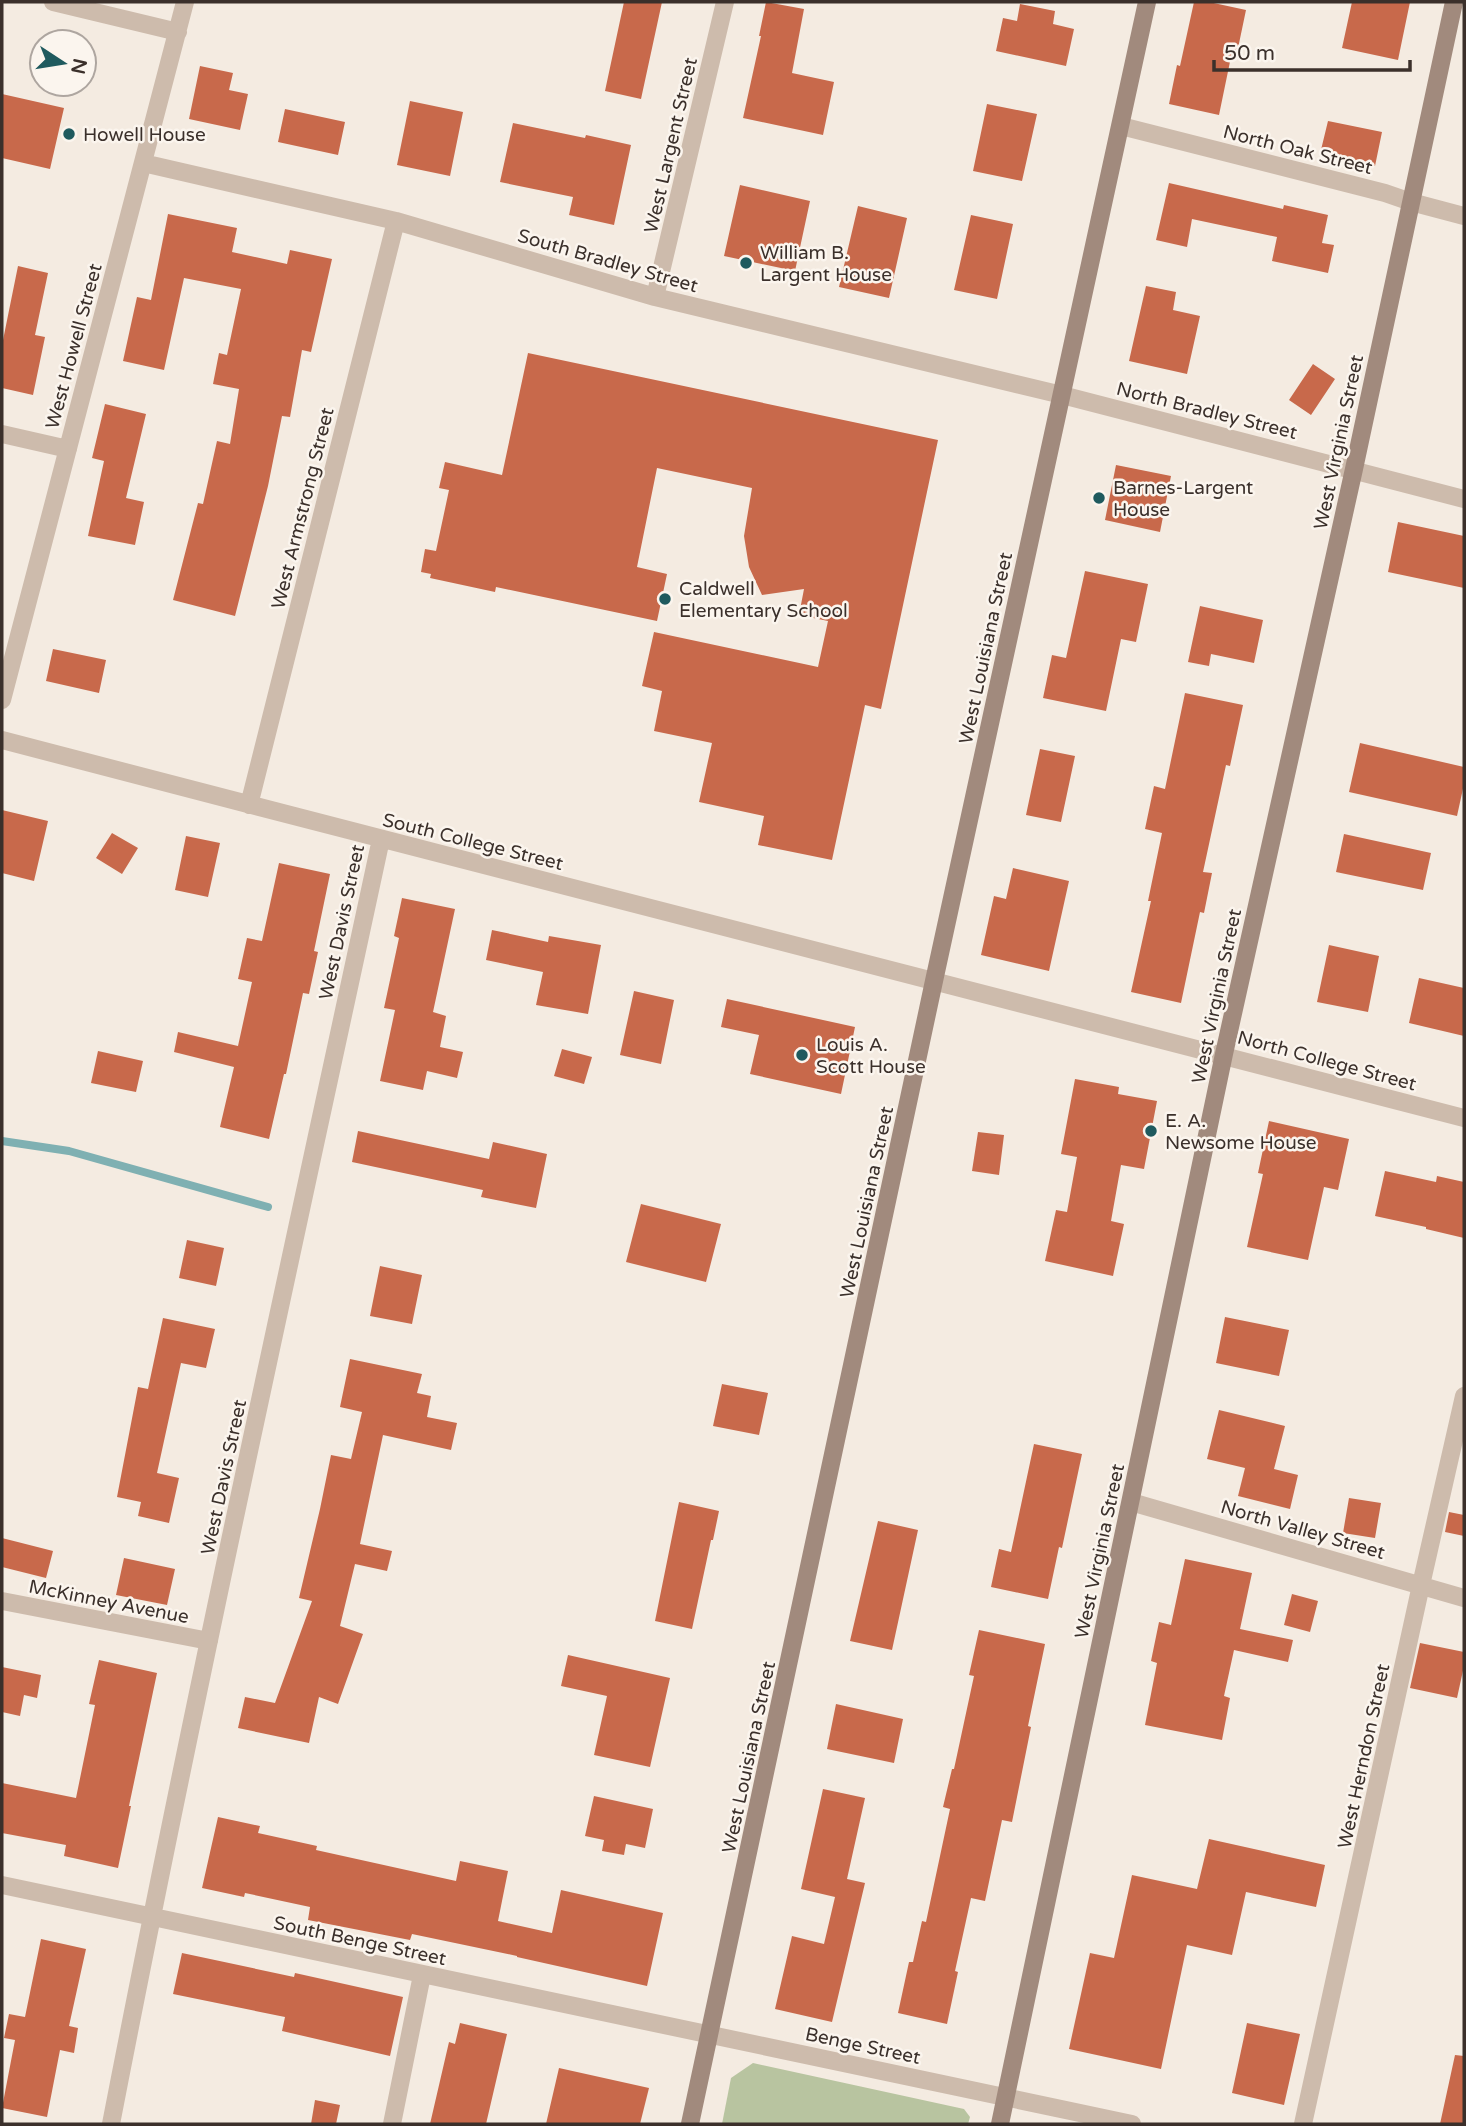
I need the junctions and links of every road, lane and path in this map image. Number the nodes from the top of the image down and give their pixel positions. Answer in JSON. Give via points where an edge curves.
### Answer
{"nodes":[{"id":1,"x":53,"y":2,"type":"edge"},
{"id":2,"x":185,"y":2,"type":"edge"},
{"id":3,"x":725,"y":2,"type":"edge"},
{"id":4,"x":1147,"y":2,"type":"edge"},
{"id":5,"x":1454,"y":2,"type":"edge"},
{"id":6,"x":178,"y":32,"type":"junction"},
{"id":7,"x":1121,"y":126,"type":"junction"},
{"id":8,"x":143,"y":163,"type":"junction"},
{"id":9,"x":1411,"y":202,"type":"junction"},
{"id":10,"x":1464,"y":216,"type":"edge"},
{"id":11,"x":396,"y":221,"type":"junction"},
{"id":12,"x":655,"y":298,"type":"junction"},
{"id":13,"x":1062,"y":395,"type":"junction"},
{"id":14,"x":2,"y":434,"type":"edge"},
{"id":15,"x":68,"y":449,"type":"junction"},
{"id":16,"x":1354,"y":469,"type":"junction"},
{"id":17,"x":1464,"y":499,"type":"edge"},
{"id":18,"x":2,"y":700,"type":"edge"},
{"id":19,"x":2,"y":740,"type":"edge"},
{"id":20,"x":249,"y":805,"type":"junction"},
{"id":21,"x":381,"y":839,"type":"junction"},
{"id":22,"x":934,"y":981,"type":"junction"},
{"id":23,"x":1224,"y":1054,"type":"junction"},
{"id":24,"x":1464,"y":1118,"type":"edge"},
{"id":25,"x":1464,"y":1396,"type":"edge"},
{"id":26,"x":1130,"y":1502,"type":"junction"},
{"id":27,"x":1421,"y":1585,"type":"junction"},
{"id":28,"x":1464,"y":1598,"type":"edge"},
{"id":29,"x":2,"y":1601,"type":"edge"},
{"id":30,"x":209,"y":1641,"type":"junction"},
{"id":31,"x":2,"y":1885,"type":"edge"},
{"id":32,"x":151,"y":1918,"type":"junction"},
{"id":33,"x":422,"y":1975,"type":"junction"},
{"id":34,"x":710,"y":2034,"type":"junction"},
{"id":35,"x":1006,"y":2096,"type":"junction"},
{"id":36,"x":111,"y":2124,"type":"edge"},
{"id":37,"x":392,"y":2124,"type":"edge"},
{"id":38,"x":690,"y":2124,"type":"edge"},
{"id":39,"x":1000,"y":2124,"type":"edge"},
{"id":40,"x":1132,"y":2124,"type":"edge"},
{"id":41,"x":1303,"y":2124,"type":"edge"}],
"edges":[{"from":1,"to":6,"type":"street"},
{"from":2,"to":6,"type":"street","name":"West Howell Street"},
{"from":3,"to":12,"type":"street","name":"West Largent Street"},
{"from":4,"to":7,"type":"main road","name":"West Louisiana Street"},
{"from":5,"to":9,"type":"main road","name":"West Virginia Street"},
{"from":6,"to":8,"type":"street","name":"West Howell Street"},
{"from":7,"to":9,"type":"street","name":"North Oak Street"},
{"from":7,"to":13,"type":"main road","name":"West Louisiana Street"},
{"from":8,"to":11,"type":"street","name":"South Bradley Street"},
{"from":8,"to":15,"type":"street","name":"West Howell Street"},
{"from":9,"to":10,"type":"street","name":"North Oak Street"},
{"from":9,"to":16,"type":"main road","name":"West Virginia Street"},
{"from":11,"to":12,"type":"street","name":"South Bradley Street"},
{"from":11,"to":20,"type":"street","name":"West Armstrong Street"},
{"from":12,"to":13,"type":"street","name":"South Bradley Street"},
{"from":13,"to":16,"type":"street","name":"North Bradley Street"},
{"from":13,"to":22,"type":"main road","name":"West Louisiana Street"},
{"from":14,"to":15,"type":"street"},
{"from":15,"to":18,"type":"street","name":"West Howell Street"},
{"from":16,"to":17,"type":"street","name":"North Bradley Street"},
{"from":16,"to":23,"type":"main road","name":"West Virginia Street"},
{"from":19,"to":20,"type":"street","name":"South College Street"},
{"from":20,"to":21,"type":"street","name":"South College Street"},
{"from":21,"to":22,"type":"street","name":"South College Street"},
{"from":21,"to":30,"type":"street","name":"West Davis Street"},
{"from":22,"to":23,"type":"street","name":"North College Street"},
{"from":22,"to":34,"type":"main road","name":"West Louisiana Street"},
{"from":23,"to":24,"type":"street","name":"North College Street"},
{"from":23,"to":26,"type":"main road","name":"West Virginia Street"},
{"from":25,"to":27,"type":"street","name":"West Herndon Street"},
{"from":26,"to":27,"type":"street","name":"North Valley Street"},
{"from":26,"to":35,"type":"main road","name":"West Virginia Street"},
{"from":27,"to":28,"type":"street","name":"North Valley Street"},
{"from":27,"to":41,"type":"street","name":"West Herndon Street"},
{"from":29,"to":30,"type":"street","name":"McKinney Avenue"},
{"from":30,"to":32,"type":"street","name":"West Davis Street"},
{"from":31,"to":32,"type":"street","name":"South Benge Street"},
{"from":32,"to":33,"type":"street","name":"South Benge Street"},
{"from":32,"to":36,"type":"street","name":"West Davis Street"},
{"from":33,"to":34,"type":"street","name":"South Benge Street"},
{"from":33,"to":37,"type":"street"},
{"from":34,"to":35,"type":"street","name":"Benge Street"},
{"from":34,"to":38,"type":"main road","name":"West Louisiana Street"},
{"from":35,"to":39,"type":"main road","name":"West Virginia Street"},
{"from":35,"to":40,"type":"street","name":"Benge Street"}]}
